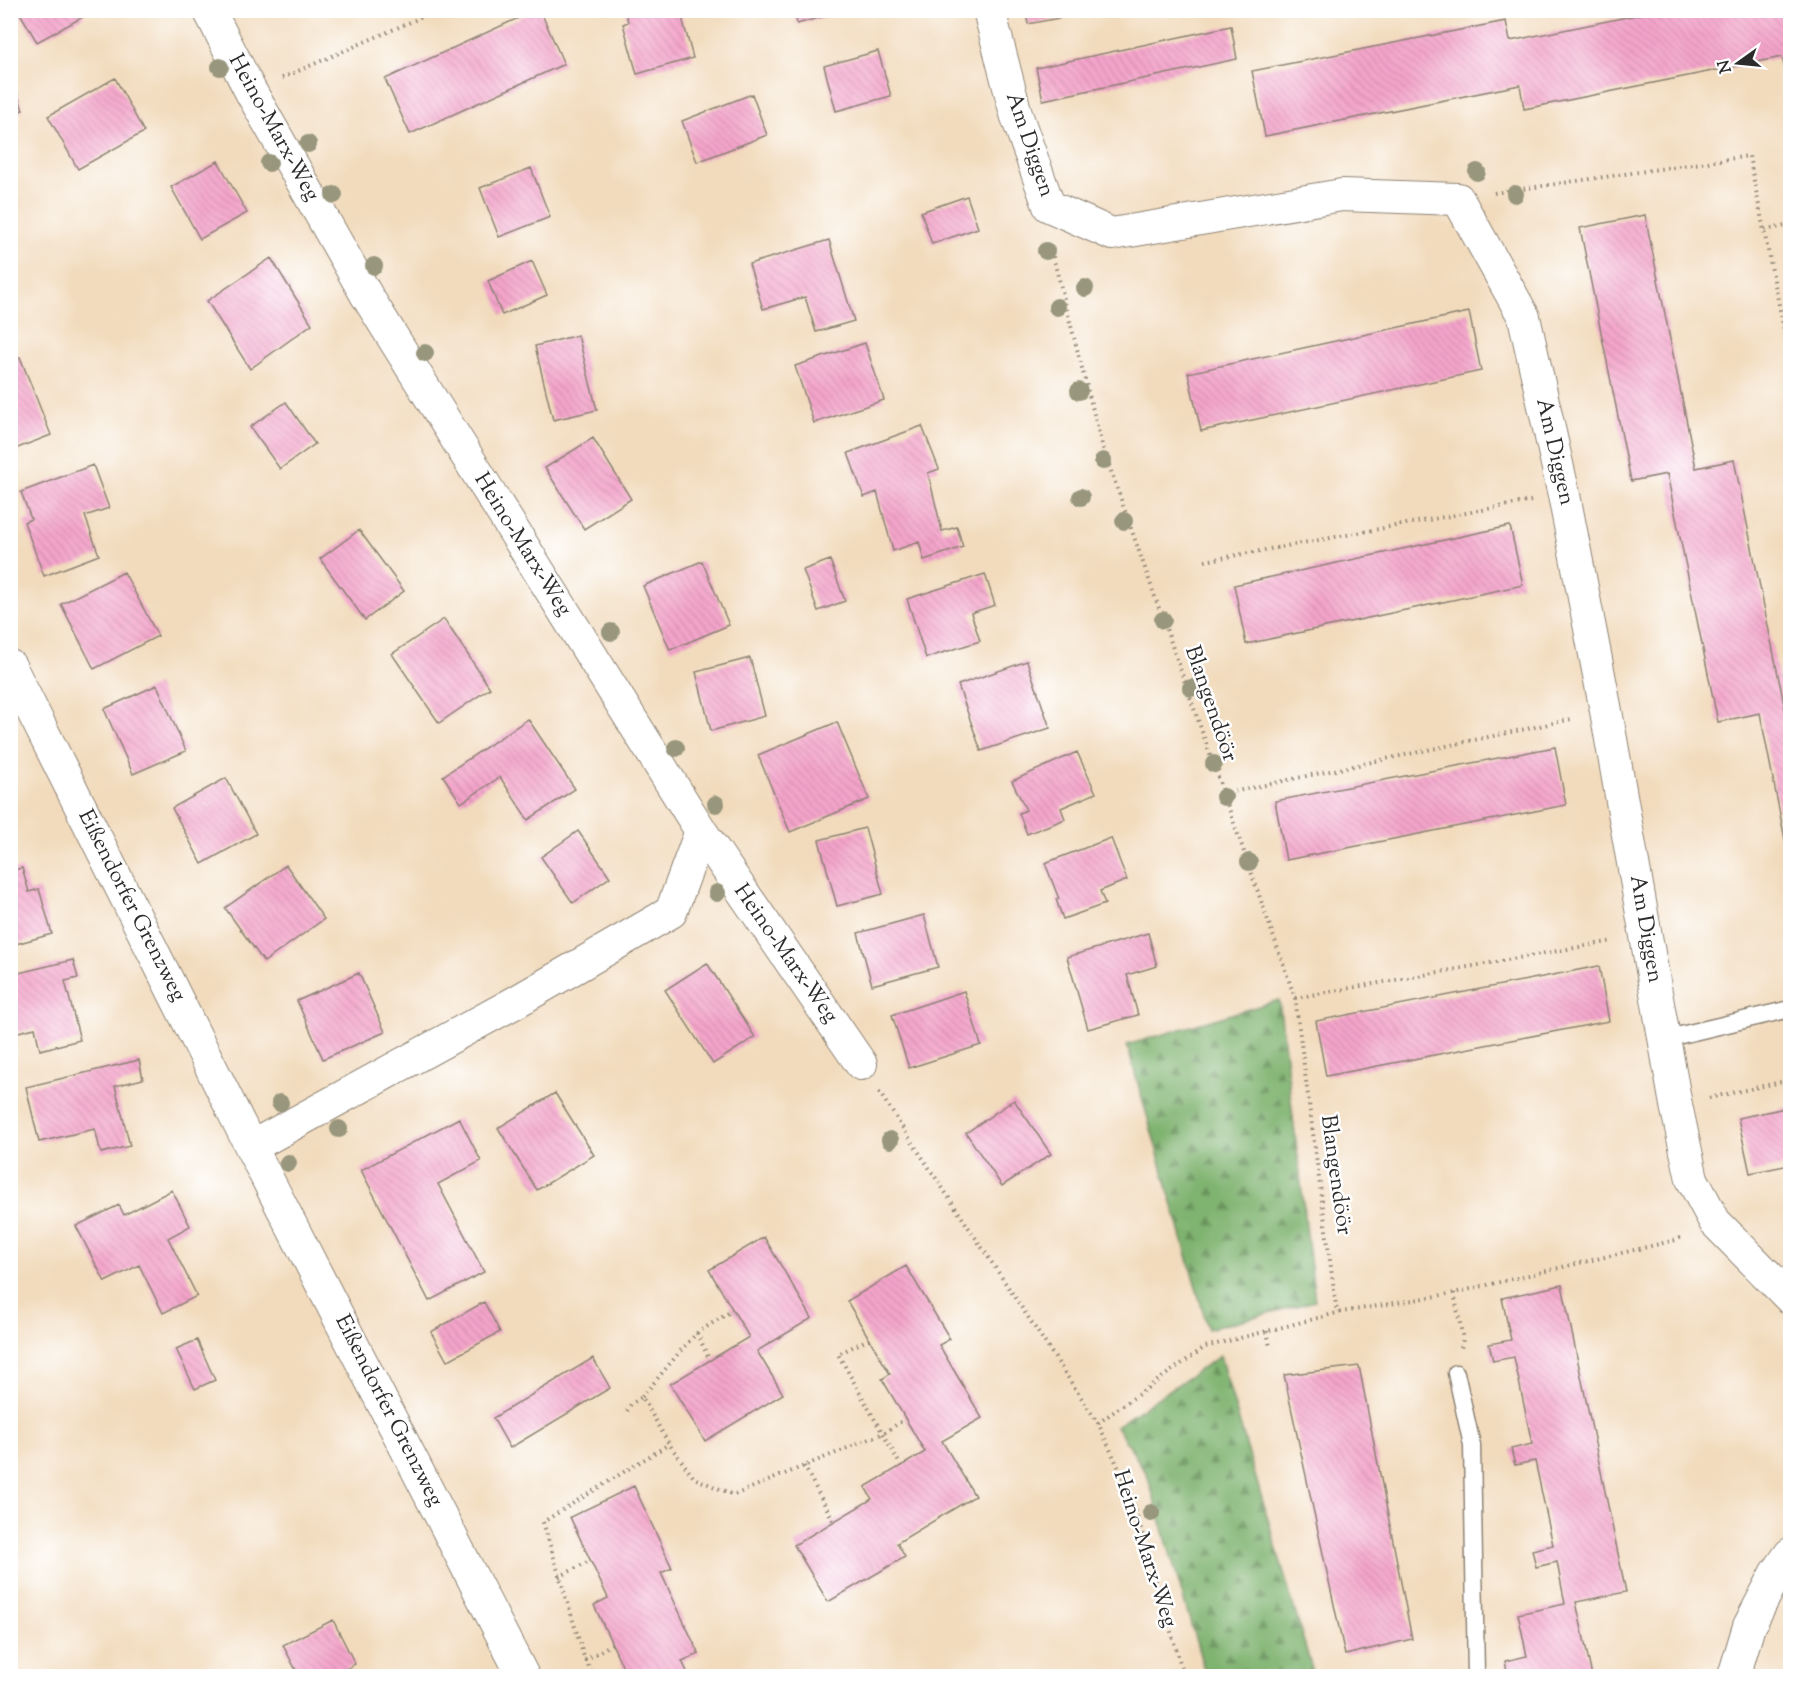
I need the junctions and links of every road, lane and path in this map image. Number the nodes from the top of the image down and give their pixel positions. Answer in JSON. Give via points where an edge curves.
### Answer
{"nodes":[{"id":1,"x":209,"y":10,"type":"edge"},
{"id":2,"x":438,"y":10,"type":"edge"},
{"id":3,"x":989,"y":10,"type":"edge"},
{"id":4,"x":251,"y":92,"type":"junction"},
{"id":5,"x":1458,"y":199,"type":"junction"},
{"id":6,"x":1791,"y":225,"type":"edge"},
{"id":7,"x":1765,"y":230,"type":"junction"},
{"id":8,"x":1049,"y":240,"type":"dead end"},
{"id":9,"x":1791,"y":360,"type":"edge"},
{"id":10,"x":1564,"y":495,"type":"junction"},
{"id":11,"x":1205,"y":561,"type":"dead end"},
{"id":12,"x":10,"y":666,"type":"edge"},
{"id":13,"x":1606,"y":711,"type":"junction"},
{"id":14,"x":1223,"y":794,"type":"junction"},
{"id":15,"x":701,"y":831,"type":"junction"},
{"id":16,"x":1646,"y":935,"type":"junction"},
{"id":17,"x":1295,"y":998,"type":"junction"},
{"id":18,"x":1791,"y":1009,"type":"edge"},
{"id":19,"x":1664,"y":1039,"type":"junction"},
{"id":20,"x":861,"y":1064,"type":"joint"},
{"id":21,"x":1791,"y":1080,"type":"edge"},
{"id":22,"x":1676,"y":1105,"type":"junction"},
{"id":23,"x":251,"y":1147,"type":"junction"},
{"id":24,"x":1715,"y":1222,"type":"junction"},
{"id":25,"x":1454,"y":1293,"type":"junction"},
{"id":26,"x":1791,"y":1298,"type":"edge"},
{"id":27,"x":733,"y":1310,"type":"dead end"},
{"id":28,"x":1337,"y":1312,"type":"junction"},
{"id":29,"x":1267,"y":1331,"type":"junction"},
{"id":30,"x":697,"y":1333,"type":"junction"},
{"id":31,"x":869,"y":1339,"type":"dead end"},
{"id":32,"x":1270,"y":1347,"type":"dead end"},
{"id":33,"x":710,"y":1361,"type":"dead end"},
{"id":34,"x":1456,"y":1372,"type":"joint"},
{"id":35,"x":642,"y":1397,"type":"junction"},
{"id":36,"x":627,"y":1411,"type":"dead end"},
{"id":37,"x":905,"y":1419,"type":"dead end"},
{"id":38,"x":1098,"y":1423,"type":"junction"},
{"id":39,"x":884,"y":1433,"type":"junction"},
{"id":40,"x":669,"y":1443,"type":"junction"},
{"id":41,"x":804,"y":1466,"type":"junction"},
{"id":42,"x":901,"y":1466,"type":"dead end"},
{"id":43,"x":834,"y":1522,"type":"dead end"},
{"id":44,"x":1791,"y":1554,"type":"edge"},
{"id":45,"x":591,"y":1560,"type":"dead end"},
{"id":46,"x":559,"y":1577,"type":"junction"},
{"id":47,"x":612,"y":1644,"type":"dead end"},
{"id":48,"x":585,"y":1660,"type":"junction"},
{"id":49,"x":523,"y":1677,"type":"edge"},
{"id":50,"x":594,"y":1677,"type":"edge"},
{"id":51,"x":1184,"y":1677,"type":"edge"},
{"id":52,"x":1476,"y":1677,"type":"edge"},
{"id":53,"x":1734,"y":1677,"type":"edge"}],
"edges":[{"from":1,"to":4,"type":"street","name":"Heino-Marx-Weg"},
{"from":2,"to":4,"type":"path"},
{"from":3,"to":5,"type":"street","name":"Am Diggen","via":[[1016,114],[1049,206],[1112,234],[1342,195]]},
{"from":4,"to":15,"type":"street","name":"Heino-Marx-Weg","via":[[367,296]]},
{"from":5,"to":7,"type":"path","via":[[1749,156]]},
{"from":5,"to":10,"type":"street","name":"Am Diggen","via":[[1524,318]]},
{"from":6,"to":7,"type":"path"},
{"from":7,"to":9,"type":"path"},
{"from":8,"to":14,"type":"path","name":"Blangendöör","via":[[1102,446]]},
{"from":10,"to":11,"type":"path"},
{"from":10,"to":13,"type":"street","name":"Am Diggen"},
{"from":12,"to":23,"type":"street","name":"Eißendorfer Grenzweg"},
{"from":13,"to":14,"type":"path"},
{"from":13,"to":16,"type":"street","name":"Am Diggen"},
{"from":14,"to":17,"type":"path","name":"Blangendöör"},
{"from":15,"to":20,"type":"street","name":"Heino-Marx-Weg"},
{"from":15,"to":23,"type":"street","via":[[672,912]]},
{"from":16,"to":17,"type":"path"},
{"from":16,"to":19,"type":"street","name":"Am Diggen"},
{"from":17,"to":28,"type":"path","name":"Blangendöör"},
{"from":18,"to":19,"type":"lane"},
{"from":19,"to":22,"type":"street","name":"Am Diggen"},
{"from":20,"to":38,"type":"path","name":"Heino-Marx-Weg"},
{"from":21,"to":22,"type":"path"},
{"from":22,"to":24,"type":"street","name":"Am Diggen","via":[[1692,1179]]},
{"from":23,"to":49,"type":"street","name":"Eißendorfer Grenzweg"},
{"from":24,"to":25,"type":"path","via":[[1676,1240]]},
{"from":24,"to":26,"type":"street","name":"Am Diggen"},
{"from":25,"to":28,"type":"path"},
{"from":25,"to":34,"type":"path","via":[[1463,1339]]},
{"from":27,"to":30,"type":"path"},
{"from":28,"to":29,"type":"path"},
{"from":29,"to":32,"type":"path"},
{"from":29,"to":38,"type":"path","via":[[1205,1347]]},
{"from":30,"to":33,"type":"path"},
{"from":30,"to":35,"type":"path"},
{"from":31,"to":39,"type":"path","via":[[838,1354]]},
{"from":34,"to":52,"type":"lane","via":[[1473,1445]]},
{"from":35,"to":36,"type":"path"},
{"from":35,"to":40,"type":"path"},
{"from":37,"to":39,"type":"path"},
{"from":38,"to":51,"type":"path","name":"Heino-Marx-Weg","via":[[1131,1495]]},
{"from":39,"to":41,"type":"path"},
{"from":39,"to":42,"type":"path"},
{"from":40,"to":41,"type":"path","via":[[694,1478],[734,1495]]},
{"from":40,"to":46,"type":"path","via":[[543,1522]]},
{"from":41,"to":43,"type":"path"},
{"from":44,"to":53,"type":"street","via":[[1749,1626]]},
{"from":45,"to":46,"type":"path"},
{"from":46,"to":48,"type":"path"},
{"from":47,"to":48,"type":"path"},
{"from":48,"to":50,"type":"path"}]}
